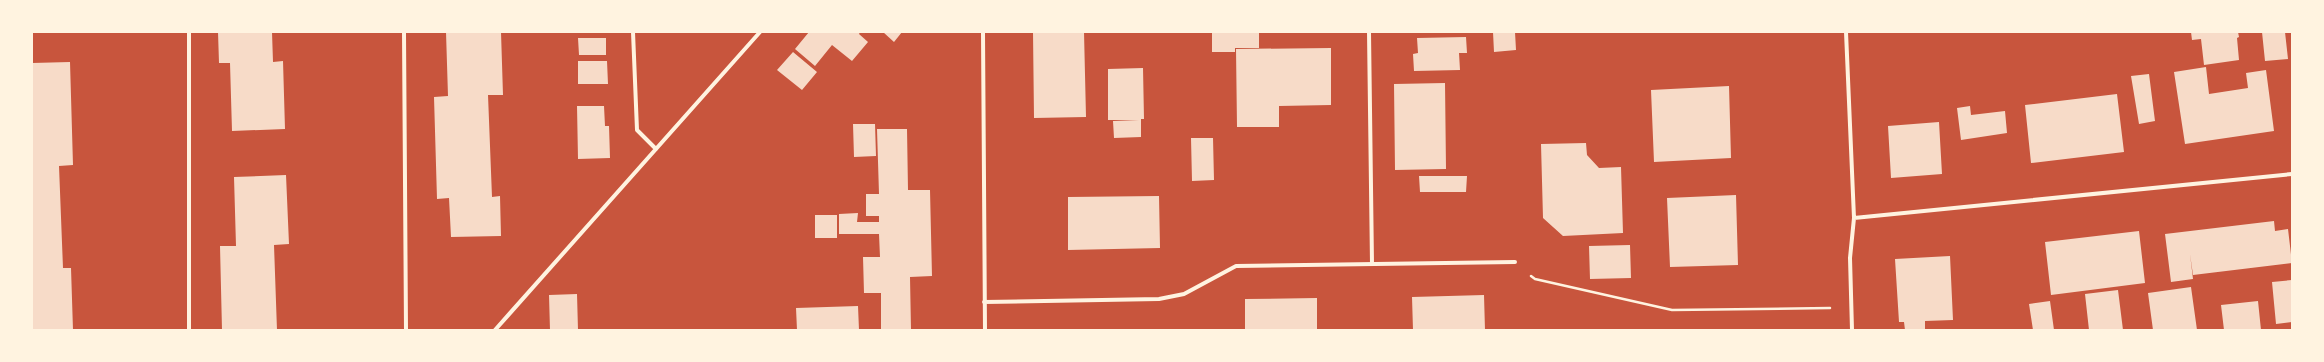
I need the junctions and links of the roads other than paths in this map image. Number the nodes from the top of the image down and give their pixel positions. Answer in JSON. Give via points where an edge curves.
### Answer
{"nodes":[{"id":1,"x":189,"y":32,"type":"edge"},
{"id":2,"x":404,"y":32,"type":"edge"},
{"id":3,"x":633,"y":32,"type":"edge"},
{"id":4,"x":760,"y":32,"type":"edge"},
{"id":5,"x":982,"y":32,"type":"edge"},
{"id":6,"x":1369,"y":32,"type":"edge"},
{"id":7,"x":1846,"y":32,"type":"edge"},
{"id":8,"x":656,"y":149,"type":"junction"},
{"id":9,"x":2292,"y":174,"type":"edge"},
{"id":10,"x":1854,"y":218,"type":"junction"},
{"id":11,"x":1515,"y":262,"type":"road end"},
{"id":12,"x":1372,"y":264,"type":"junction"},
{"id":13,"x":984,"y":302,"type":"junction"},
{"id":14,"x":190,"y":330,"type":"edge"},
{"id":15,"x":406,"y":330,"type":"edge"},
{"id":16,"x":495,"y":330,"type":"edge"},
{"id":17,"x":985,"y":330,"type":"edge"},
{"id":18,"x":1852,"y":330,"type":"edge"}],
"edges":[{"from":1,"to":14,"type":"street"},
{"from":2,"to":15,"type":"street"},
{"from":3,"to":8,"type":"street","via":[[637,130]]},
{"from":4,"to":8,"type":"street"},
{"from":5,"to":13,"type":"street"},
{"from":6,"to":12,"type":"street"},
{"from":7,"to":10,"type":"street"},
{"from":8,"to":16,"type":"street"},
{"from":9,"to":10,"type":"street"},
{"from":10,"to":18,"type":"street","via":[[1850,258]]},
{"from":11,"to":12,"type":"street"},
{"from":12,"to":13,"type":"street","via":[[1236,266],[1184,294],[1159,299]]},
{"from":13,"to":17,"type":"street"}]}
